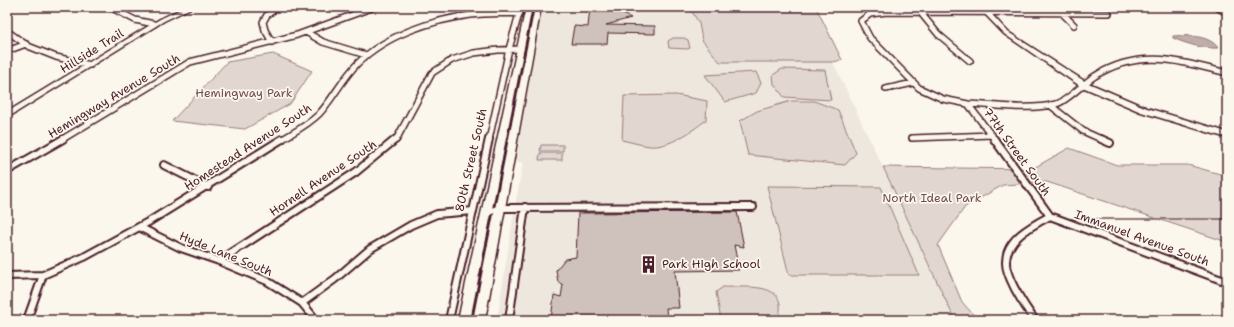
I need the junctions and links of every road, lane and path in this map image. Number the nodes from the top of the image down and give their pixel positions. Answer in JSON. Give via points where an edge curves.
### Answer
{"nodes":[{"id":1,"x":110,"y":7,"type":"edge"},
{"id":2,"x":190,"y":7,"type":"edge"},
{"id":3,"x":278,"y":7,"type":"edge"},
{"id":4,"x":374,"y":7,"type":"edge"},
{"id":5,"x":529,"y":7,"type":"edge"},
{"id":6,"x":538,"y":7,"type":"edge"},
{"id":7,"x":1217,"y":7,"type":"edge"},
{"id":8,"x":521,"y":10,"type":"edge"},
{"id":9,"x":983,"y":10,"type":"edge"},
{"id":10,"x":920,"y":12,"type":"junction"},
{"id":11,"x":1062,"y":13,"type":"junction"},
{"id":12,"x":1109,"y":13,"type":"dead end"},
{"id":13,"x":1227,"y":13,"type":"edge"},
{"id":14,"x":154,"y":24,"type":"junction"},
{"id":15,"x":1074,"y":25,"type":"dead end"},
{"id":16,"x":7,"y":31,"type":"edge"},
{"id":17,"x":306,"y":32,"type":"junction"},
{"id":18,"x":272,"y":42,"type":"junction"},
{"id":19,"x":26,"y":44,"type":"junction"},
{"id":20,"x":510,"y":49,"type":"junction"},
{"id":21,"x":521,"y":49,"type":"junction"},
{"id":22,"x":7,"y":51,"type":"edge"},
{"id":23,"x":366,"y":55,"type":"junction"},
{"id":24,"x":970,"y":61,"type":"dead end"},
{"id":25,"x":90,"y":65,"type":"junction"},
{"id":26,"x":1227,"y":73,"type":"edge"},
{"id":27,"x":913,"y":83,"type":"junction"},
{"id":28,"x":1083,"y":84,"type":"junction"},
{"id":29,"x":886,"y":89,"type":"dead end"},
{"id":30,"x":968,"y":104,"type":"junction"},
{"id":31,"x":1050,"y":105,"type":"junction"},
{"id":32,"x":7,"y":116,"type":"edge"},
{"id":33,"x":992,"y":135,"type":"junction"},
{"id":34,"x":1227,"y":135,"type":"edge"},
{"id":35,"x":912,"y":138,"type":"dead end"},
{"id":36,"x":1110,"y":143,"type":"dead end"},
{"id":37,"x":164,"y":164,"type":"dead end"},
{"id":38,"x":7,"y":171,"type":"edge"},
{"id":39,"x":208,"y":187,"type":"junction"},
{"id":40,"x":525,"y":207,"type":"junction"},
{"id":41,"x":753,"y":207,"type":"dead end"},
{"id":42,"x":500,"y":208,"type":"junction"},
{"id":43,"x":473,"y":211,"type":"junction"},
{"id":44,"x":486,"y":214,"type":"junction"},
{"id":45,"x":1050,"y":216,"type":"junction"},
{"id":46,"x":141,"y":228,"type":"junction"},
{"id":47,"x":219,"y":262,"type":"junction"},
{"id":48,"x":43,"y":275,"type":"junction"},
{"id":49,"x":7,"y":276,"type":"edge"},
{"id":50,"x":1227,"y":282,"type":"edge"},
{"id":51,"x":302,"y":303,"type":"junction"},
{"id":52,"x":27,"y":320,"type":"edge"},
{"id":53,"x":316,"y":320,"type":"edge"},
{"id":54,"x":448,"y":320,"type":"edge"},
{"id":55,"x":464,"y":320,"type":"edge"},
{"id":56,"x":479,"y":320,"type":"edge"},
{"id":57,"x":509,"y":320,"type":"edge"},
{"id":58,"x":1035,"y":320,"type":"edge"}],
"edges":[{"from":1,"to":14,"type":"street","via":[[135,20]]},
{"from":2,"to":14,"type":"main road","name":"Hillside Trail"},
{"from":3,"to":18,"type":"street","via":[[264,18],[262,23]]},
{"from":4,"to":17,"type":"street","name":"Hemingway Avenue South"},
{"from":5,"to":21,"type":"main road","name":"80th Street South"},
{"from":6,"to":42,"type":"main road"},
{"from":7,"to":13,"type":"street"},
{"from":8,"to":20,"type":"street","name":"80th Street South"},
{"from":8,"to":23,"type":"street","name":"Homestead Avenue South","via":[[449,20],[408,32]]},
{"from":9,"to":10,"type":"street"},
{"from":9,"to":11,"type":"street"},
{"from":9,"to":28,"type":"main road","via":[[1006,32]]},
{"from":10,"to":24,"type":"street","via":[[938,34]]},
{"from":10,"to":27,"type":"street","name":"77th Street South","via":[[870,14],[861,21],[870,38]]},
{"from":11,"to":12,"type":"street"},
{"from":11,"to":15,"type":"street"},
{"from":14,"to":25,"type":"main road","name":"Hillside Trail"},
{"from":16,"to":19,"type":"street"},
{"from":17,"to":18,"type":"street","name":"Hemingway Avenue South"},
{"from":17,"to":23,"type":"street","via":[[322,42]]},
{"from":18,"to":38,"type":"street","name":"Hemingway Avenue South","via":[[200,58],[178,68]]},
{"from":19,"to":22,"type":"street"},
{"from":19,"to":25,"type":"street","via":[[56,57]]},
{"from":20,"to":21,"type":"street","name":"Hornell Avenue South"},
{"from":20,"to":43,"type":"street","name":"80th Street South"},
{"from":20,"to":47,"type":"street","name":"Hornell Avenue South","via":[[460,56],[440,67],[432,73],[396,140],[356,172]]},
{"from":21,"to":44,"type":"main road","name":"80th Street South"},
{"from":23,"to":39,"type":"street","name":"Homestead Avenue South","via":[[318,116]]},
{"from":25,"to":32,"type":"main road","name":"Hillside Trail"},
{"from":26,"to":28,"type":"street","via":[[1164,59],[1142,58],[1106,69]]},
{"from":27,"to":29,"type":"street"},
{"from":27,"to":30,"type":"street","name":"77th Street South","via":[[927,93]]},
{"from":28,"to":31,"type":"street","via":[[1067,99]]},
{"from":28,"to":34,"type":"main road","via":[[1144,110]]},
{"from":30,"to":31,"type":"street"},
{"from":30,"to":33,"type":"street","name":"77th Street South"},
{"from":31,"to":36,"type":"street","via":[[1083,131]]},
{"from":33,"to":35,"type":"street"},
{"from":33,"to":45,"type":"street","name":"77th Street South"},
{"from":37,"to":39,"type":"street"},
{"from":39,"to":46,"type":"street","name":"Homestead Avenue South"},
{"from":40,"to":41,"type":"street"},
{"from":40,"to":42,"type":"street"},
{"from":40,"to":57,"type":"street"},
{"from":42,"to":44,"type":"street"},
{"from":42,"to":56,"type":"main road"},
{"from":43,"to":51,"type":"street","via":[[437,214],[411,225],[370,249]]},
{"from":43,"to":54,"type":"street","name":"80th Street South"},
{"from":44,"to":55,"type":"main road","name":"80th Street South"},
{"from":45,"to":50,"type":"street","name":"Immanuel Avenue South"},
{"from":45,"to":58,"type":"street","via":[[1032,226],[1012,244],[1006,260],[1019,297]]},
{"from":46,"to":47,"type":"street","name":"Hyde Lane South","via":[[181,248]]},
{"from":46,"to":48,"type":"street","name":"Homestead Avenue South","via":[[101,250]]},
{"from":47,"to":51,"type":"street","name":"Hyde Lane South","via":[[267,281]]},
{"from":48,"to":49,"type":"street"},
{"from":48,"to":52,"type":"street"},
{"from":51,"to":53,"type":"street","name":"Hyde Lane South"}]}
